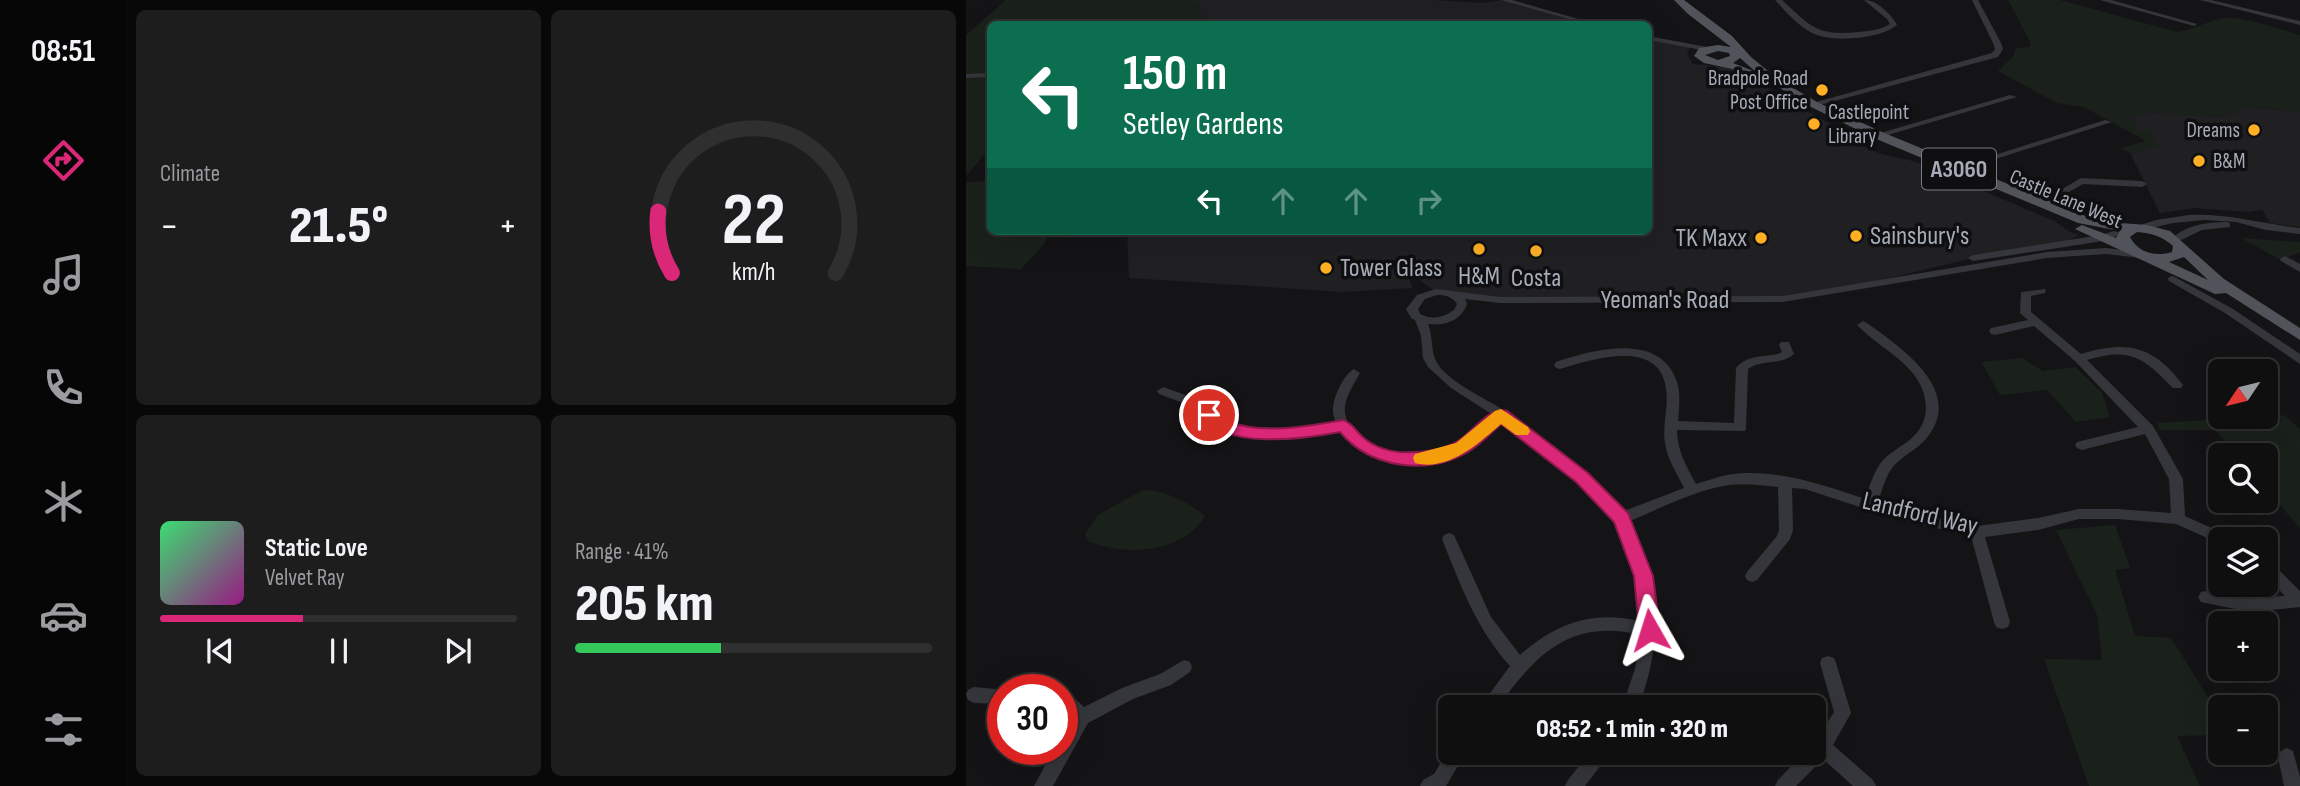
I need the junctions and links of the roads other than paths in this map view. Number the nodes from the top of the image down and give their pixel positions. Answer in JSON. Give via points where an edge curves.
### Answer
{"nodes":[{"id":1,"x":1504,"y":0,"type":"edge"},
{"id":2,"x":1680,"y":0,"type":"edge"},
{"id":3,"x":1778,"y":0,"type":"edge"},
{"id":4,"x":1867,"y":0,"type":"edge"},
{"id":5,"x":1975,"y":0,"type":"edge"},
{"id":6,"x":2103,"y":0,"type":"edge"},
{"id":7,"x":2203,"y":0,"type":"edge"},
{"id":8,"x":1582,"y":21,"type":"edge"},
{"id":9,"x":2300,"y":23,"type":"edge"},
{"id":10,"x":2194,"y":24,"type":"dead end"},
{"id":11,"x":1652,"y":39,"type":"edge"},
{"id":12,"x":1707,"y":49,"type":"junction"},
{"id":13,"x":1738,"y":52,"type":"junction"},
{"id":14,"x":1717,"y":63,"type":"junction"},
{"id":15,"x":987,"y":75,"type":"edge"},
{"id":16,"x":966,"y":76,"type":"edge"},
{"id":17,"x":2013,"y":97,"type":"dead end"},
{"id":18,"x":1813,"y":104,"type":"junction"},
{"id":19,"x":2108,"y":122,"type":"dead end"},
{"id":20,"x":1878,"y":135,"type":"junction"},
{"id":21,"x":1958,"y":168,"type":"junction"},
{"id":22,"x":2142,"y":184,"type":"dead end"},
{"id":23,"x":2043,"y":203,"type":"junction"},
{"id":24,"x":2077,"y":227,"type":"junction"},
{"id":25,"x":2272,"y":227,"type":"junction"},
{"id":26,"x":2134,"y":229,"type":"junction"},
{"id":27,"x":2300,"y":231,"type":"edge"},
{"id":28,"x":2103,"y":238,"type":"junction"},
{"id":29,"x":2067,"y":242,"type":"junction"},
{"id":30,"x":2178,"y":243,"type":"junction"},
{"id":31,"x":2140,"y":254,"type":"junction"},
{"id":32,"x":2285,"y":259,"type":"dead end"},
{"id":33,"x":2300,"y":269,"type":"edge"},
{"id":34,"x":2173,"y":279,"type":"dead end"},
{"id":35,"x":2041,"y":290,"type":"dead end"},
{"id":36,"x":1830,"y":292,"type":"junction"},
{"id":37,"x":1455,"y":295,"type":"junction"},
{"id":38,"x":1500,"y":300,"type":"junction"},
{"id":39,"x":1461,"y":309,"type":"junction"},
{"id":40,"x":2261,"y":310,"type":"junction"},
{"id":41,"x":1420,"y":319,"type":"junction"},
{"id":42,"x":1446,"y":320,"type":"junction"},
{"id":43,"x":2035,"y":322,"type":"junction"},
{"id":44,"x":1863,"y":325,"type":"dead end"},
{"id":45,"x":1995,"y":331,"type":"dead end"},
{"id":46,"x":2300,"y":335,"type":"edge"},
{"id":47,"x":1428,"y":342,"type":"junction"},
{"id":48,"x":1785,"y":345,"type":"dead end"},
{"id":49,"x":2079,"y":358,"type":"junction"},
{"id":50,"x":2300,"y":360,"type":"edge"},
{"id":51,"x":1560,"y":365,"type":"dead end"},
{"id":52,"x":1353,"y":373,"type":"dead end"},
{"id":53,"x":2177,"y":385,"type":"dead end"},
{"id":54,"x":1163,"y":391,"type":"dead end"},
{"id":55,"x":1501,"y":415,"type":"junction"},
{"id":56,"x":1674,"y":425,"type":"junction"},
{"id":57,"x":1343,"y":426,"type":"junction"},
{"id":58,"x":2148,"y":429,"type":"junction"},
{"id":59,"x":2082,"y":445,"type":"dead end"},
{"id":60,"x":1785,"y":482,"type":"junction"},
{"id":61,"x":1692,"y":490,"type":"junction"},
{"id":62,"x":1870,"y":505,"type":"junction"},
{"id":63,"x":1622,"y":518,"type":"junction"},
{"id":64,"x":2178,"y":519,"type":"junction"},
{"id":65,"x":1977,"y":532,"type":"junction"},
{"id":66,"x":2208,"y":533,"type":"edge"},
{"id":67,"x":1450,"y":540,"type":"dead end"},
{"id":68,"x":1752,"y":576,"type":"dead end"},
{"id":69,"x":2278,"y":578,"type":"edge"},
{"id":70,"x":2206,"y":597,"type":"dead end"},
{"id":71,"x":2300,"y":601,"type":"edge"},
{"id":72,"x":2002,"y":622,"type":"dead end"},
{"id":73,"x":1650,"y":630,"type":"junction"},
{"id":74,"x":1828,"y":663,"type":"dead end"},
{"id":75,"x":1518,"y":664,"type":"junction"},
{"id":76,"x":1184,"y":667,"type":"dead end"},
{"id":77,"x":974,"y":695,"type":"dead end"},
{"id":78,"x":987,"y":695,"type":"edge"},
{"id":79,"x":1496,"y":695,"type":"edge"},
{"id":80,"x":1634,"y":695,"type":"edge"},
{"id":81,"x":1078,"y":713,"type":"edge"},
{"id":82,"x":1082,"y":717,"type":"junction"},
{"id":83,"x":1826,"y":741,"type":"edge"},
{"id":84,"x":1826,"y":750,"type":"edge"},
{"id":85,"x":2287,"y":757,"type":"dead end"},
{"id":86,"x":1449,"y":765,"type":"edge"},
{"id":87,"x":1591,"y":765,"type":"edge"},
{"id":88,"x":1804,"y":765,"type":"edge"},
{"id":89,"x":1043,"y":786,"type":"edge"},
{"id":90,"x":1430,"y":786,"type":"edge"},
{"id":91,"x":1574,"y":786,"type":"edge"},
{"id":92,"x":1784,"y":786,"type":"edge"},
{"id":93,"x":1867,"y":786,"type":"edge"},
{"id":94,"x":2293,"y":786,"type":"edge"}],
"edges":[{"from":1,"to":8,"type":"street"},
{"from":2,"to":12,"type":"main road","name":"Castle Lane West","number":"A3060","via":[[1713,36]]},
{"from":2,"to":13,"type":"main road","name":"Castle Lane West","number":"A3060"},
{"from":3,"to":4,"type":"street","via":[[1813,31],[1834,37],[1874,33],[1894,25]]},
{"from":5,"to":18,"type":"street","via":[[1997,43],[1995,55]]},
{"from":6,"to":10,"type":"street"},
{"from":7,"to":9,"type":"street"},
{"from":11,"to":12,"type":"street"},
{"from":12,"to":13,"type":"main road"},
{"from":12,"to":14,"type":"main road","via":[[1699,56]]},
{"from":13,"to":14,"type":"main road","via":[[1732,61]]},
{"from":13,"to":18,"type":"main road","name":"Castle Lane West","number":"A3060"},
{"from":14,"to":24,"type":"main road","name":"Castle Lane West","number":"A3060","via":[[1757,76],[1860,134]]},
{"from":15,"to":16,"type":"street"},
{"from":17,"to":20,"type":"street"},
{"from":18,"to":20,"type":"main road","name":"Castle Lane West","number":"A3060"},
{"from":19,"to":21,"type":"street"},
{"from":20,"to":21,"type":"main road","name":"Castle Lane West","number":"A3060"},
{"from":21,"to":23,"type":"main road","name":"Castle Lane West","number":"A3060"},
{"from":22,"to":23,"type":"street","via":[[2129,188],[2081,181]]},
{"from":23,"to":26,"type":"main road","name":"Castle Lane West","number":"A3060","via":[[2090,222]]},
{"from":24,"to":28,"type":"main road","name":"Castle Lane West","number":"A3060"},
{"from":24,"to":29,"type":"street","via":[[2079,235]]},
{"from":25,"to":26,"type":"street","name":"Yeoman's Road","via":[[2200,215]]},
{"from":25,"to":27,"type":"street"},
{"from":25,"to":30,"type":"street","via":[[2210,225],[2188,229]]},
{"from":26,"to":28,"type":"street","name":"Yeoman's Road"},
{"from":26,"to":30,"type":"main road","name":"Castle Lane West","via":[[2162,232]]},
{"from":26,"to":31,"type":"main road","via":[[2122,236],[2122,241]]},
{"from":28,"to":29,"type":"street","name":"Yeoman's Road"},
{"from":28,"to":31,"type":"main road","name":"Castle Lane West","number":"A3060"},
{"from":29,"to":36,"type":"street","name":"Yeoman's Road","via":[[1982,256]]},
{"from":30,"to":31,"type":"main road","via":[[2179,254],[2174,257]]},
{"from":30,"to":40,"type":"main road","name":"Castle Lane West","number":"A3060","via":[[2205,271]]},
{"from":31,"to":36,"type":"street","name":"Yeoman's Road","via":[[2047,255]]},
{"from":31,"to":40,"type":"main road","name":"Castle Lane West","number":"A3060"},
{"from":32,"to":33,"type":"street"},
{"from":34,"to":50,"type":"street"},
{"from":35,"to":43,"type":"street","via":[[2025,294],[2024,306]]},
{"from":36,"to":38,"type":"street","name":"Yeoman's Road","via":[[1783,299]]},
{"from":37,"to":38,"type":"street","name":"Yeoman's Road"},
{"from":37,"to":39,"type":"street"},
{"from":37,"to":41,"type":"street","via":[[1436,292],[1421,297],[1412,309]]},
{"from":38,"to":39,"type":"street","name":"Yeoman's Road"},
{"from":39,"to":42,"type":"street"},
{"from":40,"to":46,"type":"main road","name":"Castle Lane West","number":"A3060"},
{"from":41,"to":42,"type":"street"},
{"from":41,"to":47,"type":"street"},
{"from":42,"to":47,"type":"street"},
{"from":43,"to":45,"type":"street"},
{"from":43,"to":49,"type":"street"},
{"from":44,"to":62,"type":"street","via":[[1918,370],[1930,390],[1932,408],[1921,437],[1882,471]]},
{"from":47,"to":55,"type":"street","via":[[1431,363],[1443,375]]},
{"from":48,"to":56,"type":"street","via":[[1788,355],[1783,358],[1755,360],[1742,368],[1740,428]]},
{"from":49,"to":53,"type":"street","via":[[2111,348],[2133,350],[2154,360]]},
{"from":49,"to":58,"type":"street"},
{"from":51,"to":56,"type":"street","via":[[1592,355],[1643,355],[1670,377]]},
{"from":52,"to":57,"type":"street","via":[[1338,410]]},
{"from":54,"to":57,"type":"street","via":[[1198,404],[1220,426],[1303,433]]},
{"from":55,"to":57,"type":"street","via":[[1462,448],[1432,458],[1377,454],[1358,443]]},
{"from":55,"to":63,"type":"street","via":[[1595,489]]},
{"from":56,"to":61,"type":"street","via":[[1671,440]]},
{"from":58,"to":59,"type":"street"},
{"from":58,"to":64,"type":"street","via":[[2176,479]]},
{"from":60,"to":61,"type":"street","name":"Landford Way","via":[[1728,480]]},
{"from":60,"to":62,"type":"street","name":"Landford Way"},
{"from":60,"to":68,"type":"street","via":[[1783,539]]},
{"from":61,"to":63,"type":"street","name":"Landford Way"},
{"from":62,"to":65,"type":"street","name":"Landford Way"},
{"from":63,"to":73,"type":"street","via":[[1643,576]]},
{"from":64,"to":65,"type":"street","name":"Landford Way","via":[[2079,514]]},
{"from":64,"to":66,"type":"street","name":"Landford Way"},
{"from":65,"to":72,"type":"street"},
{"from":67,"to":75,"type":"street","via":[[1483,618]]},
{"from":69,"to":71,"type":"street"},
{"from":70,"to":71,"type":"street","via":[[2249,606]]},
{"from":73,"to":75,"type":"street","via":[[1613,623],[1579,627],[1546,641]]},
{"from":73,"to":80,"type":"street"},
{"from":74,"to":83,"type":"street","via":[[1843,713]]},
{"from":75,"to":79,"type":"street"},
{"from":76,"to":82,"type":"street"},
{"from":77,"to":78,"type":"street"},
{"from":81,"to":82,"type":"street"},
{"from":82,"to":89,"type":"street"},
{"from":84,"to":93,"type":"street"},
{"from":85,"to":94,"type":"street"},
{"from":86,"to":90,"type":"street"},
{"from":87,"to":91,"type":"street"},
{"from":88,"to":92,"type":"street"}]}
